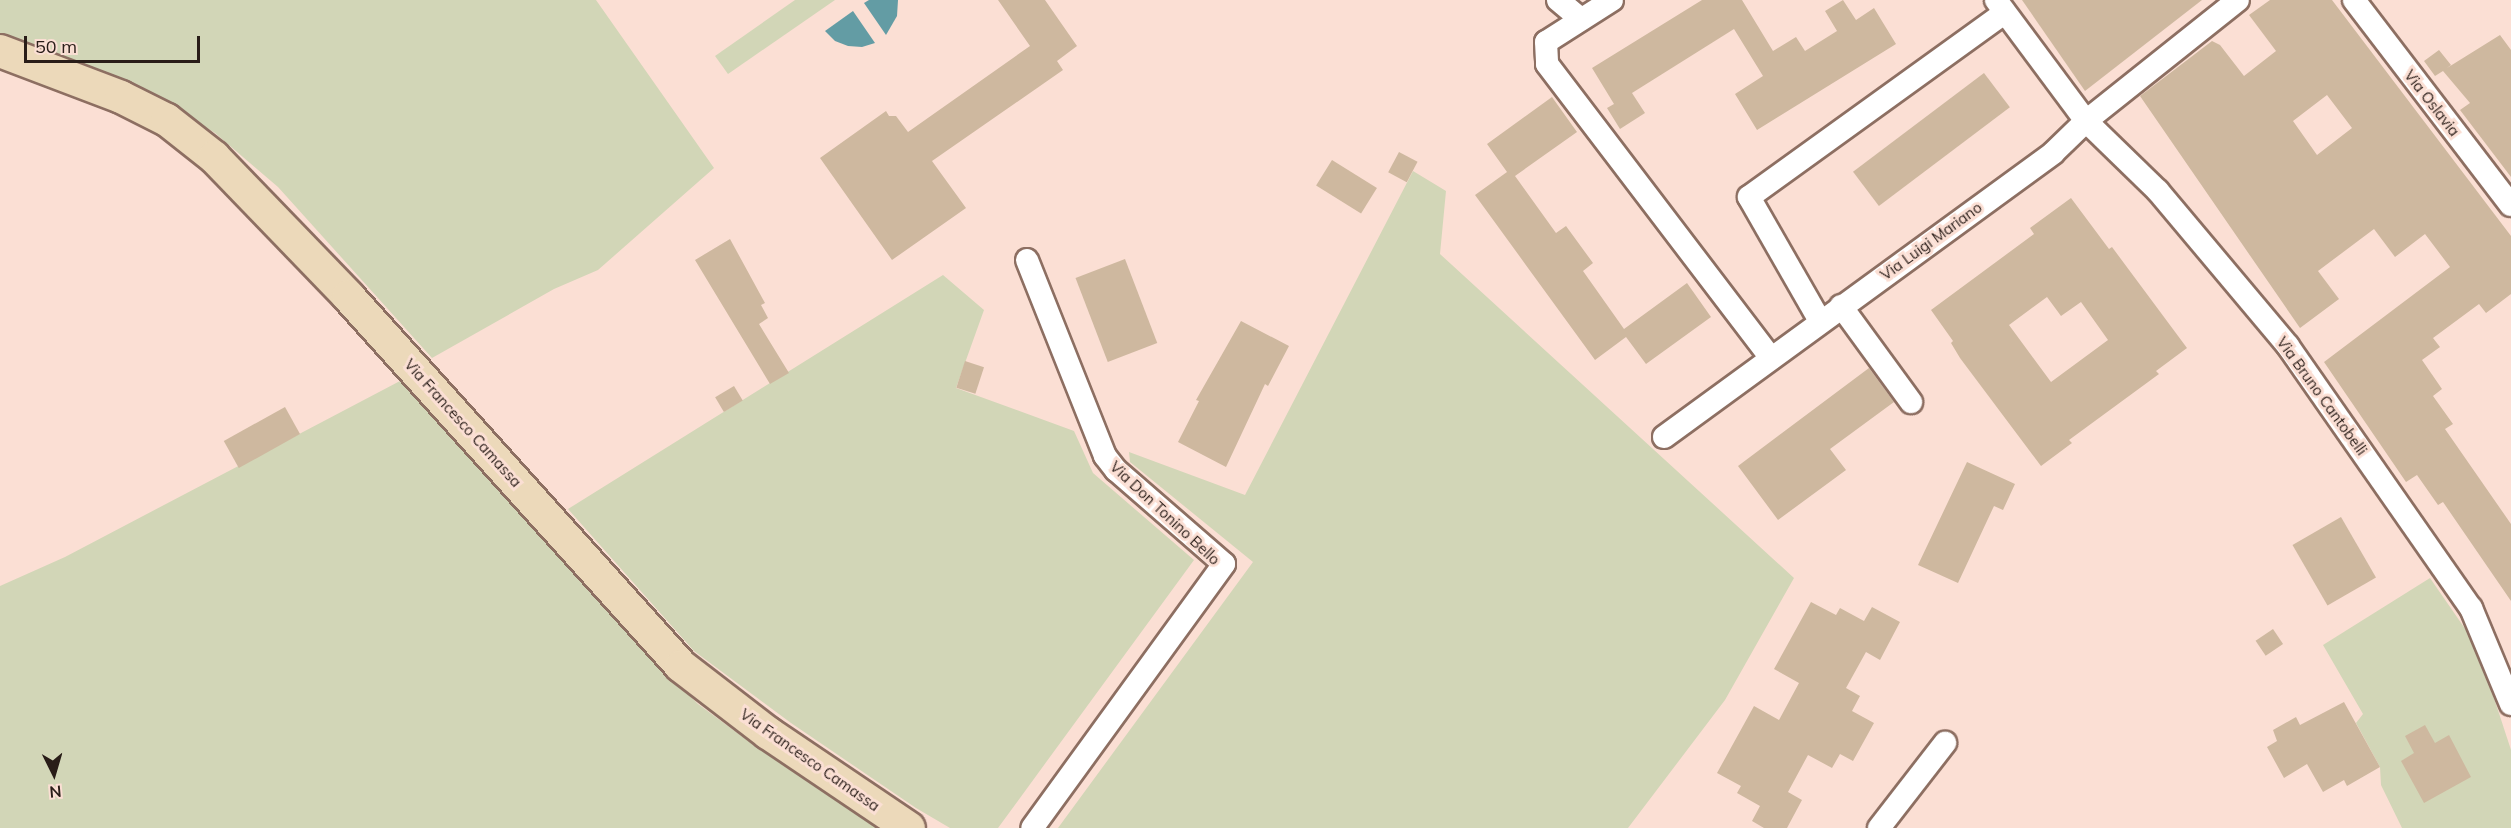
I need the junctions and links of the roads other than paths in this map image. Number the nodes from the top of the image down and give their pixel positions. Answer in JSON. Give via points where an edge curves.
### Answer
{"nodes":[{"id":1,"x":1558,"y":0,"type":"edge"},
{"id":2,"x":1612,"y":0,"type":"edge"},
{"id":3,"x":2238,"y":0,"type":"edge"},
{"id":4,"x":2354,"y":0,"type":"edge"},
{"id":5,"x":2000,"y":6,"type":"edge"},
{"id":6,"x":1581,"y":19,"type":"junction"},
{"id":7,"x":0,"y":51,"type":"edge"},
{"id":8,"x":2086,"y":121,"type":"junction"},
{"id":9,"x":2511,"y":205,"type":"edge"},
{"id":10,"x":1027,"y":260,"type":"dead end"},
{"id":11,"x":1841,"y":306,"type":"junction"},
{"id":12,"x":1820,"y":321,"type":"junction"},
{"id":13,"x":1772,"y":358,"type":"junction"},
{"id":14,"x":1911,"y":402,"type":"dead end"},
{"id":15,"x":1664,"y":437,"type":"dead end"},
{"id":16,"x":2511,"y":704,"type":"edge"},
{"id":17,"x":1945,"y":743,"type":"dead end"},
{"id":18,"x":909,"y":828,"type":"edge"},
{"id":19,"x":1032,"y":828,"type":"edge"},
{"id":20,"x":1879,"y":828,"type":"edge"}],
"edges":[{"from":1,"to":6,"type":"street"},
{"from":2,"to":6,"type":"street"},
{"from":3,"to":8,"type":"street","name":"Via Luigi Mariano"},
{"from":4,"to":9,"type":"street","name":"Via Oslavia"},
{"from":5,"to":8,"type":"street","name":"Via Bruno Cantobelli"},
{"from":5,"to":12,"type":"street","via":[[1749,197]]},
{"from":6,"to":13,"type":"street","via":[[1546,42],[1547,64]]},
{"from":7,"to":18,"type":"street","name":"Via Francesco Camassa","via":[[140,106],[167,120],[214,157],[348,296],[681,666],[768,733]]},
{"from":8,"to":11,"type":"street","name":"Via Luigi Mariano","via":[[2053,153]]},
{"from":8,"to":16,"type":"street","name":"Via Bruno Cantobelli","via":[[2158,190],[2288,346],[2471,608]]},
{"from":10,"to":19,"type":"street","name":"Via Don Tonino Bello","via":[[1105,456],[1224,564]]},
{"from":11,"to":12,"type":"street","name":"Via Luigi Mariano"},
{"from":11,"to":14,"type":"street"},
{"from":12,"to":13,"type":"street","name":"Via Luigi Mariano"},
{"from":13,"to":15,"type":"street","name":"Via Luigi Mariano"},
{"from":17,"to":20,"type":"street"}]}
